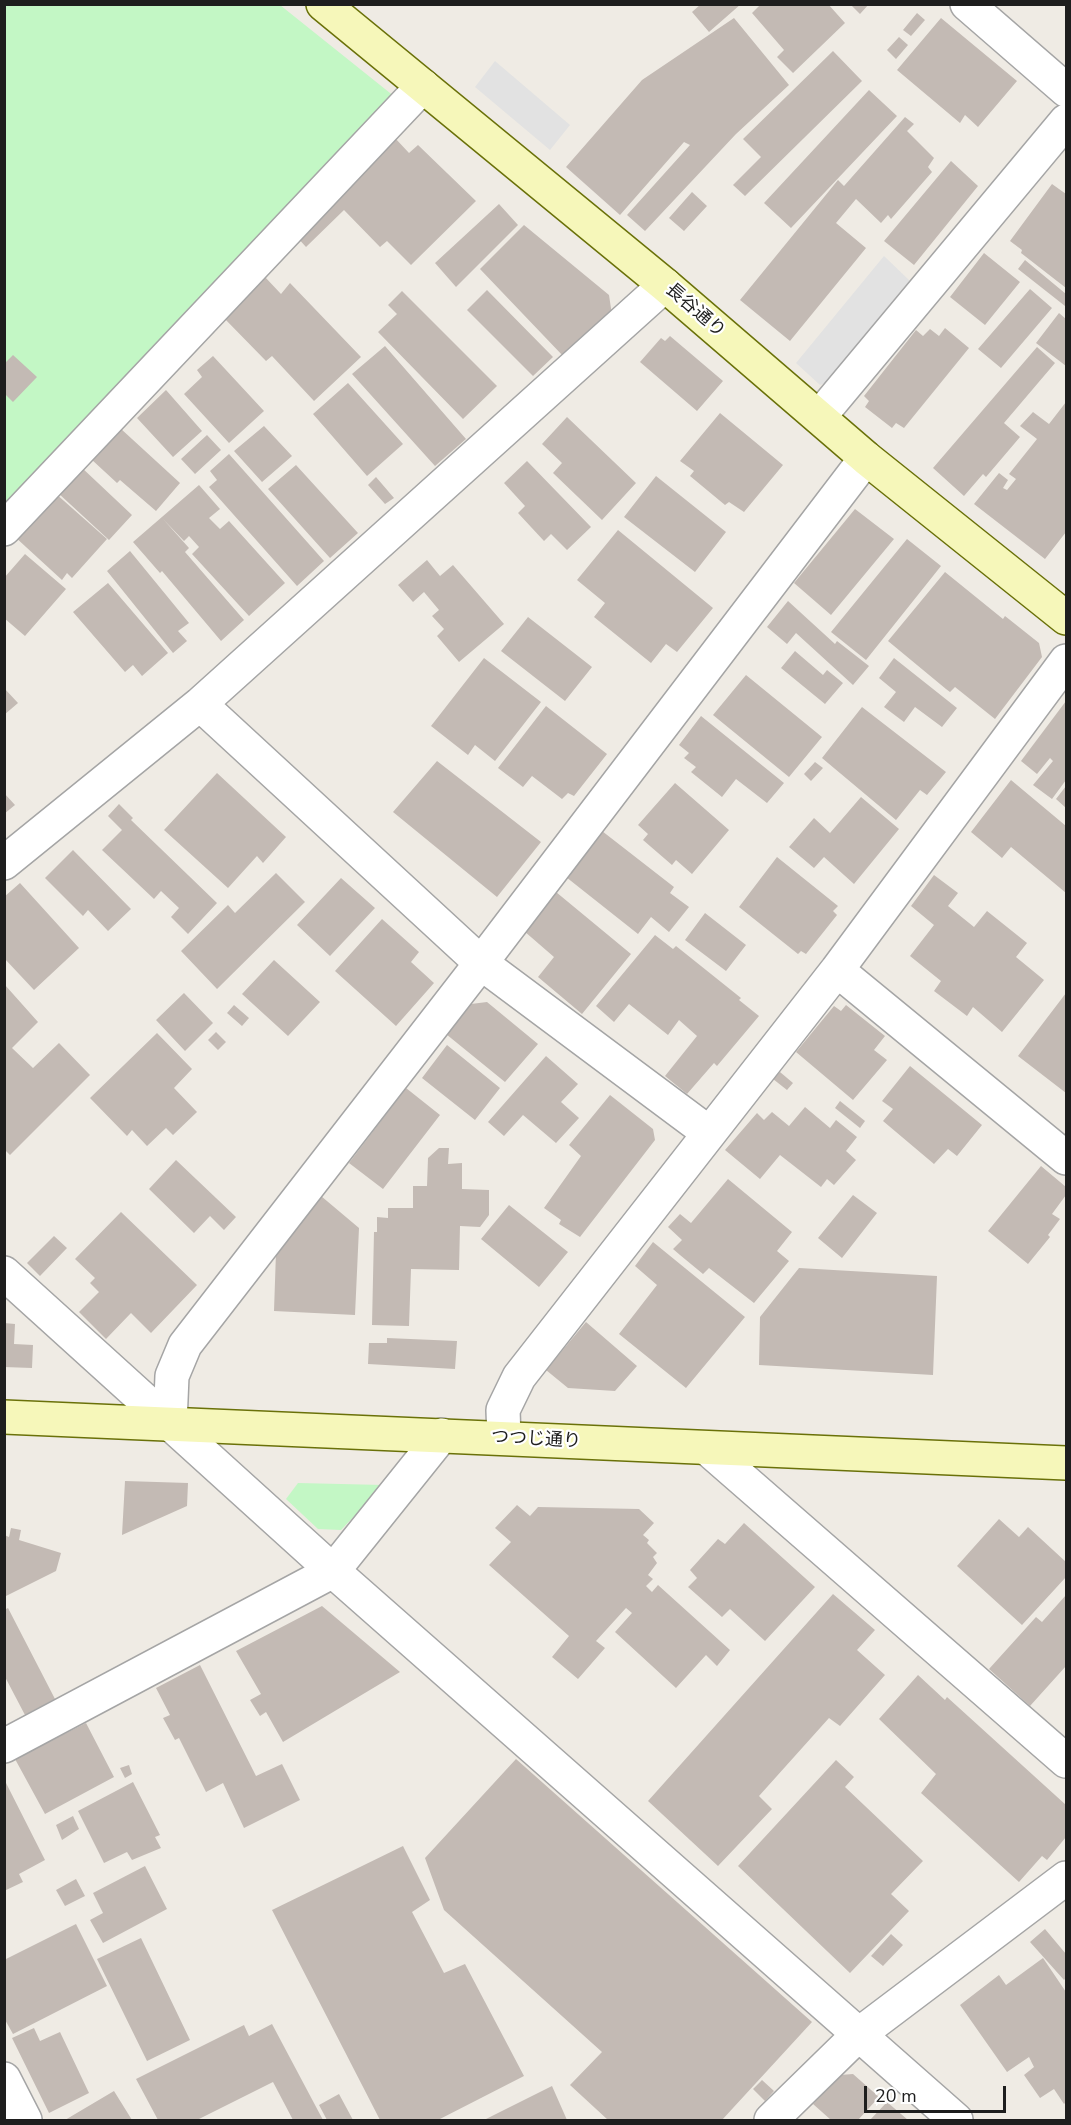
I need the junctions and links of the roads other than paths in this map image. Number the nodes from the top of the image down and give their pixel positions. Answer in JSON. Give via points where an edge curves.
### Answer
{"nodes":[{"id":1,"x":323,"y":4,"type":"edge"},
{"id":2,"x":967,"y":4,"type":"edge"},
{"id":3,"x":423,"y":86,"type":"junction"},
{"id":4,"x":1066,"y":90,"type":"edge"},
{"id":5,"x":1066,"y":121,"type":"edge"},
{"id":6,"x":665,"y":285,"type":"junction"},
{"id":7,"x":819,"y":417,"type":"junction"},
{"id":8,"x":866,"y":458,"type":"junction"},
{"id":9,"x":4,"y":529,"type":"edge"},
{"id":10,"x":1066,"y":618,"type":"edge"},
{"id":11,"x":1066,"y":660,"type":"edge"},
{"id":12,"x":200,"y":704,"type":"junction"},
{"id":13,"x":4,"y":863,"type":"edge"},
{"id":14,"x":481,"y":963,"type":"junction"},
{"id":15,"x":837,"y":970,"type":"junction"},
{"id":16,"x":709,"y":1133,"type":"junction"},
{"id":17,"x":1066,"y":1158,"type":"edge"},
{"id":18,"x":4,"y":1274,"type":"edge"},
{"id":19,"x":4,"y":1417,"type":"edge"},
{"id":20,"x":170,"y":1423,"type":"junction"},
{"id":21,"x":442,"y":1435,"type":"junction"},
{"id":22,"x":504,"y":1438,"type":"junction"},
{"id":23,"x":708,"y":1449,"type":"junction"},
{"id":24,"x":1066,"y":1462,"type":"edge"},
{"id":25,"x":333,"y":1571,"type":"junction"},
{"id":26,"x":4,"y":1746,"type":"edge"},
{"id":27,"x":1066,"y":1761,"type":"edge"},
{"id":28,"x":1066,"y":1878,"type":"edge"},
{"id":29,"x":858,"y":2035,"type":"junction"},
{"id":30,"x":6,"y":2084,"type":"edge"},
{"id":31,"x":25,"y":2121,"type":"edge"},
{"id":32,"x":771,"y":2121,"type":"edge"},
{"id":33,"x":957,"y":2121,"type":"edge"}],
"edges":[{"from":1,"to":3,"type":"main road","name":"長谷通り"},
{"from":2,"to":4,"type":"street"},
{"from":3,"to":6,"type":"main road","name":"長谷通り"},
{"from":3,"to":9,"type":"street"},
{"from":5,"to":7,"type":"street"},
{"from":6,"to":7,"type":"main road","name":"長谷通り"},
{"from":6,"to":12,"type":"street"},
{"from":7,"to":8,"type":"main road","name":"長谷通り"},
{"from":8,"to":10,"type":"main road","name":"長谷通り"},
{"from":8,"to":14,"type":"street"},
{"from":11,"to":15,"type":"street"},
{"from":12,"to":13,"type":"street"},
{"from":12,"to":14,"type":"street"},
{"from":14,"to":16,"type":"street"},
{"from":14,"to":20,"type":"street","via":[[185,1345],[172,1376]]},
{"from":15,"to":16,"type":"street"},
{"from":15,"to":17,"type":"street"},
{"from":16,"to":22,"type":"street","via":[[519,1377],[503,1410]]},
{"from":18,"to":20,"type":"street"},
{"from":19,"to":20,"type":"main road","name":"つつじ通り"},
{"from":20,"to":21,"type":"main road","name":"つつじ通り"},
{"from":20,"to":25,"type":"street"},
{"from":21,"to":22,"type":"main road","name":"つつじ通り"},
{"from":21,"to":25,"type":"street"},
{"from":22,"to":23,"type":"main road","name":"つつじ通り"},
{"from":23,"to":24,"type":"main road","name":"つつじ通り"},
{"from":23,"to":27,"type":"street"},
{"from":25,"to":26,"type":"street"},
{"from":25,"to":29,"type":"street"},
{"from":28,"to":29,"type":"street"},
{"from":29,"to":32,"type":"street"},
{"from":29,"to":33,"type":"street"},
{"from":30,"to":31,"type":"street"}]}
